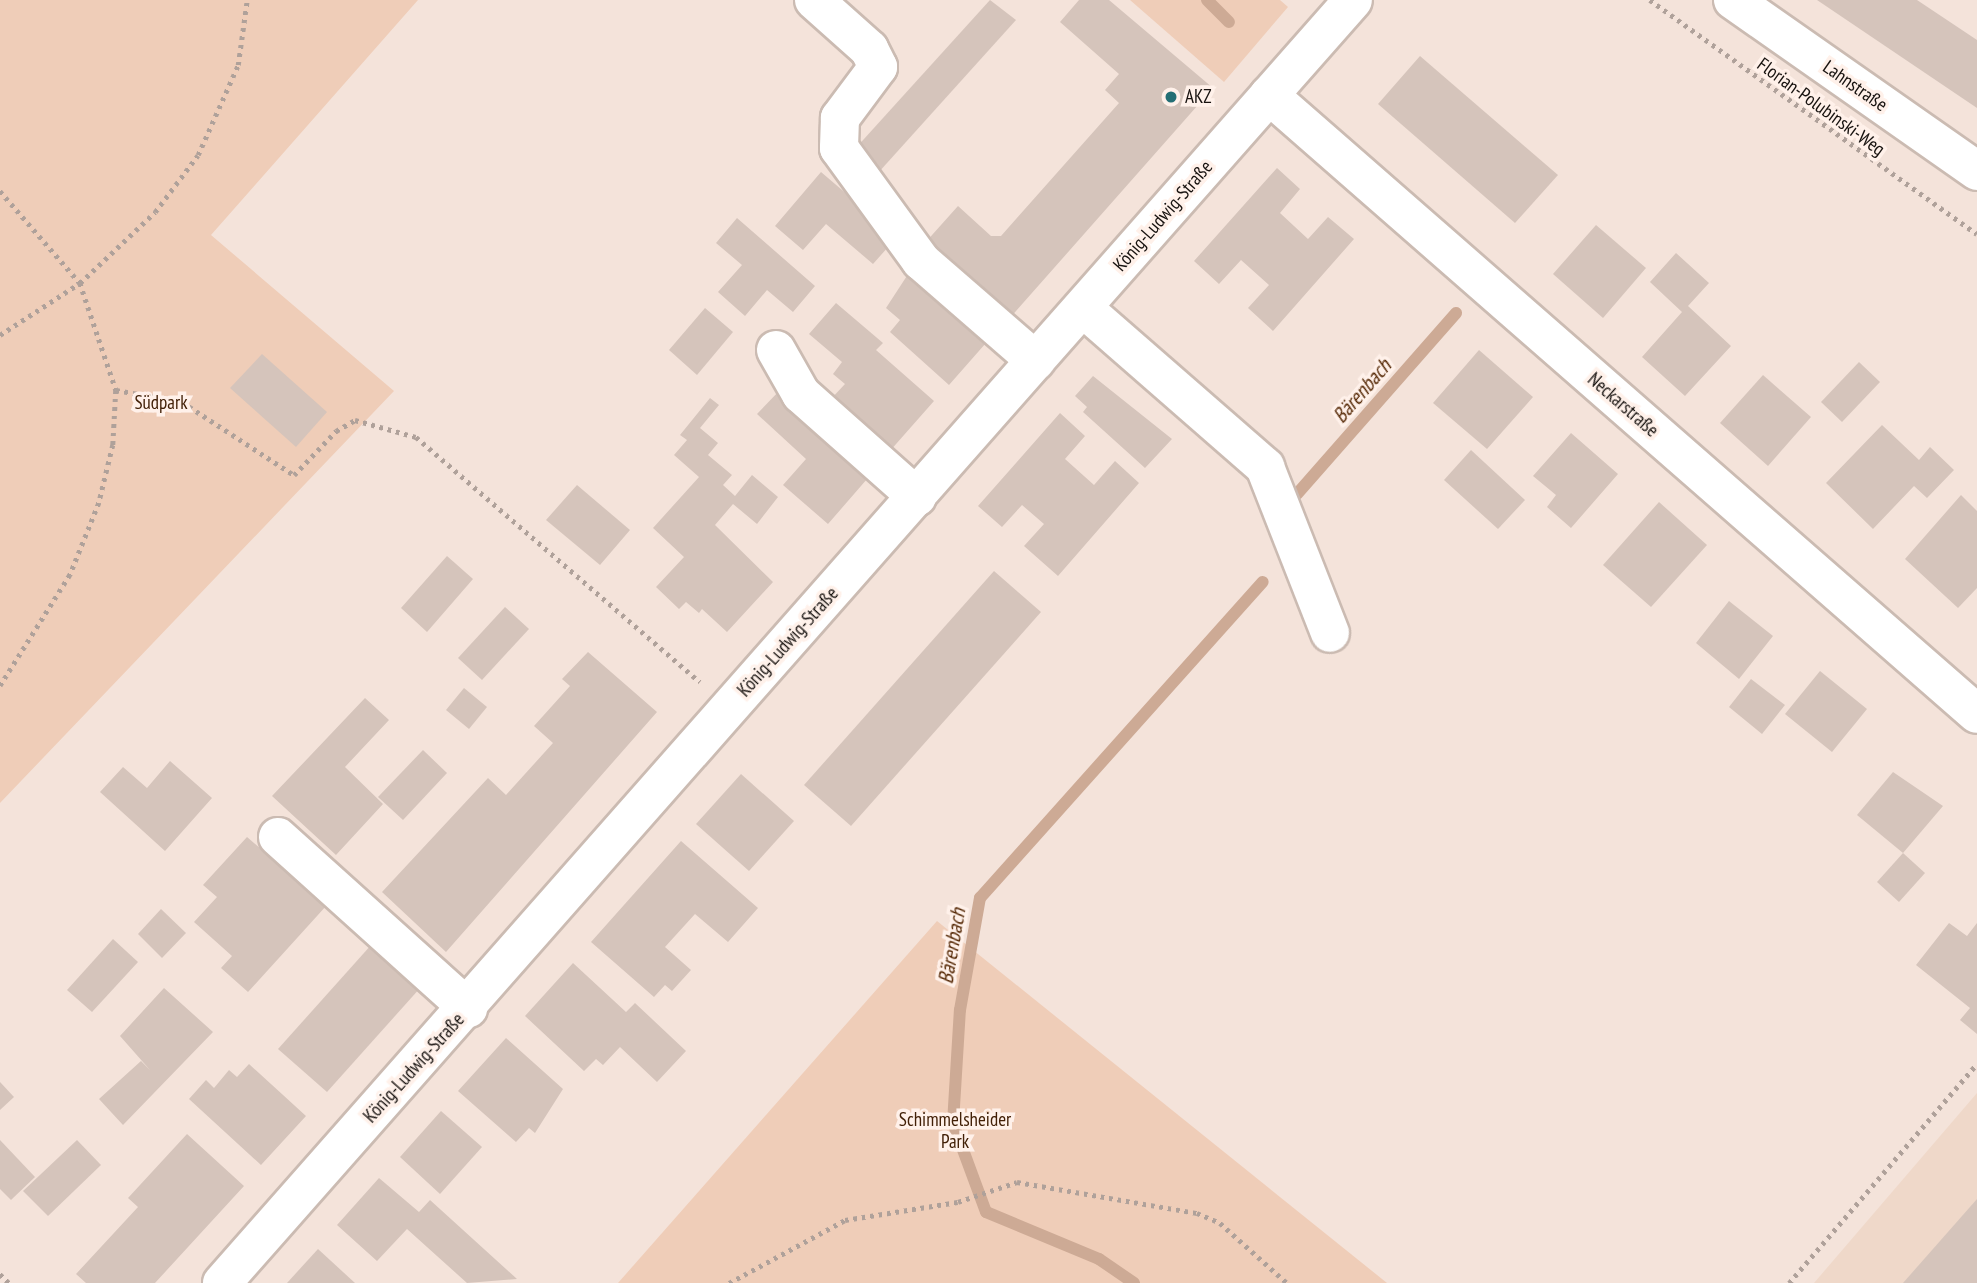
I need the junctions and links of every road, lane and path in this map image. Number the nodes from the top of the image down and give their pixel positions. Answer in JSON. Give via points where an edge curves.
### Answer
{"nodes":[{"id":1,"x":247,"y":0,"type":"edge"},
{"id":2,"x":814,"y":0,"type":"edge"},
{"id":3,"x":1353,"y":0,"type":"edge"},
{"id":4,"x":1650,"y":0,"type":"edge"},
{"id":5,"x":1733,"y":0,"type":"edge"},
{"id":6,"x":1269,"y":95,"type":"junction"},
{"id":7,"x":1977,"y":171,"type":"edge"},
{"id":8,"x":0,"y":191,"type":"edge"},
{"id":9,"x":1977,"y":234,"type":"edge"},
{"id":10,"x":80,"y":283,"type":"junction"},
{"id":11,"x":1083,"y":307,"type":"junction"},
{"id":12,"x":0,"y":335,"type":"edge"},
{"id":13,"x":776,"y":350,"type":"dead end"},
{"id":14,"x":1036,"y":361,"type":"junction"},
{"id":15,"x":117,"y":390,"type":"junction"},
{"id":16,"x":917,"y":497,"type":"junction"},
{"id":17,"x":1329,"y":633,"type":"dead end"},
{"id":18,"x":0,"y":686,"type":"edge"},
{"id":19,"x":730,"y":708,"type":"junction"},
{"id":20,"x":1977,"y":714,"type":"edge"},
{"id":21,"x":278,"y":837,"type":"dead end"},
{"id":22,"x":468,"y":1009,"type":"junction"},
{"id":23,"x":1977,"y":1063,"type":"edge"},
{"id":24,"x":0,"y":1274,"type":"edge"},
{"id":25,"x":9,"y":1283,"type":"edge"},
{"id":26,"x":222,"y":1283,"type":"edge"},
{"id":27,"x":729,"y":1283,"type":"edge"},
{"id":28,"x":1287,"y":1283,"type":"edge"},
{"id":29,"x":1789,"y":1283,"type":"edge"}],
"edges":[{"from":1,"to":10,"type":"path","via":[[238,65],[198,155],[155,212]]},
{"from":2,"to":14,"type":"street","via":[[869,49],[878,67],[840,118],[839,149],[921,261]]},
{"from":3,"to":6,"type":"street","name":"König-Ludwig-Straße"},
{"from":4,"to":9,"type":"path","name":"Florian-Polubinski-Weg"},
{"from":5,"to":7,"type":"street","name":"Lahnstraße"},
{"from":6,"to":11,"type":"street","name":"König-Ludwig-Straße"},
{"from":6,"to":20,"type":"street","name":"Neckarstraße"},
{"from":8,"to":10,"type":"path"},
{"from":10,"to":12,"type":"path"},
{"from":10,"to":15,"type":"path"},
{"from":11,"to":14,"type":"street","name":"König-Ludwig-Straße"},
{"from":11,"to":17,"type":"street","via":[[1265,467]]},
{"from":13,"to":16,"type":"street","via":[[801,394]]},
{"from":14,"to":16,"type":"street","name":"König-Ludwig-Straße"},
{"from":15,"to":18,"type":"path","via":[[113,445],[99,503],[70,575]]},
{"from":15,"to":19,"type":"path","via":[[182,401],[294,475],[335,430],[355,420],[416,437]]},
{"from":16,"to":19,"type":"street","name":"König-Ludwig-Straße"},
{"from":19,"to":22,"type":"street","name":"König-Ludwig-Straße"},
{"from":21,"to":22,"type":"street"},
{"from":22,"to":26,"type":"street","name":"König-Ludwig-Straße"},
{"from":23,"to":29,"type":"path"},
{"from":24,"to":25,"type":"path"},
{"from":27,"to":28,"type":"path","via":[[845,1220],[958,1202],[1017,1182],[1197,1213],[1220,1223]]}]}
